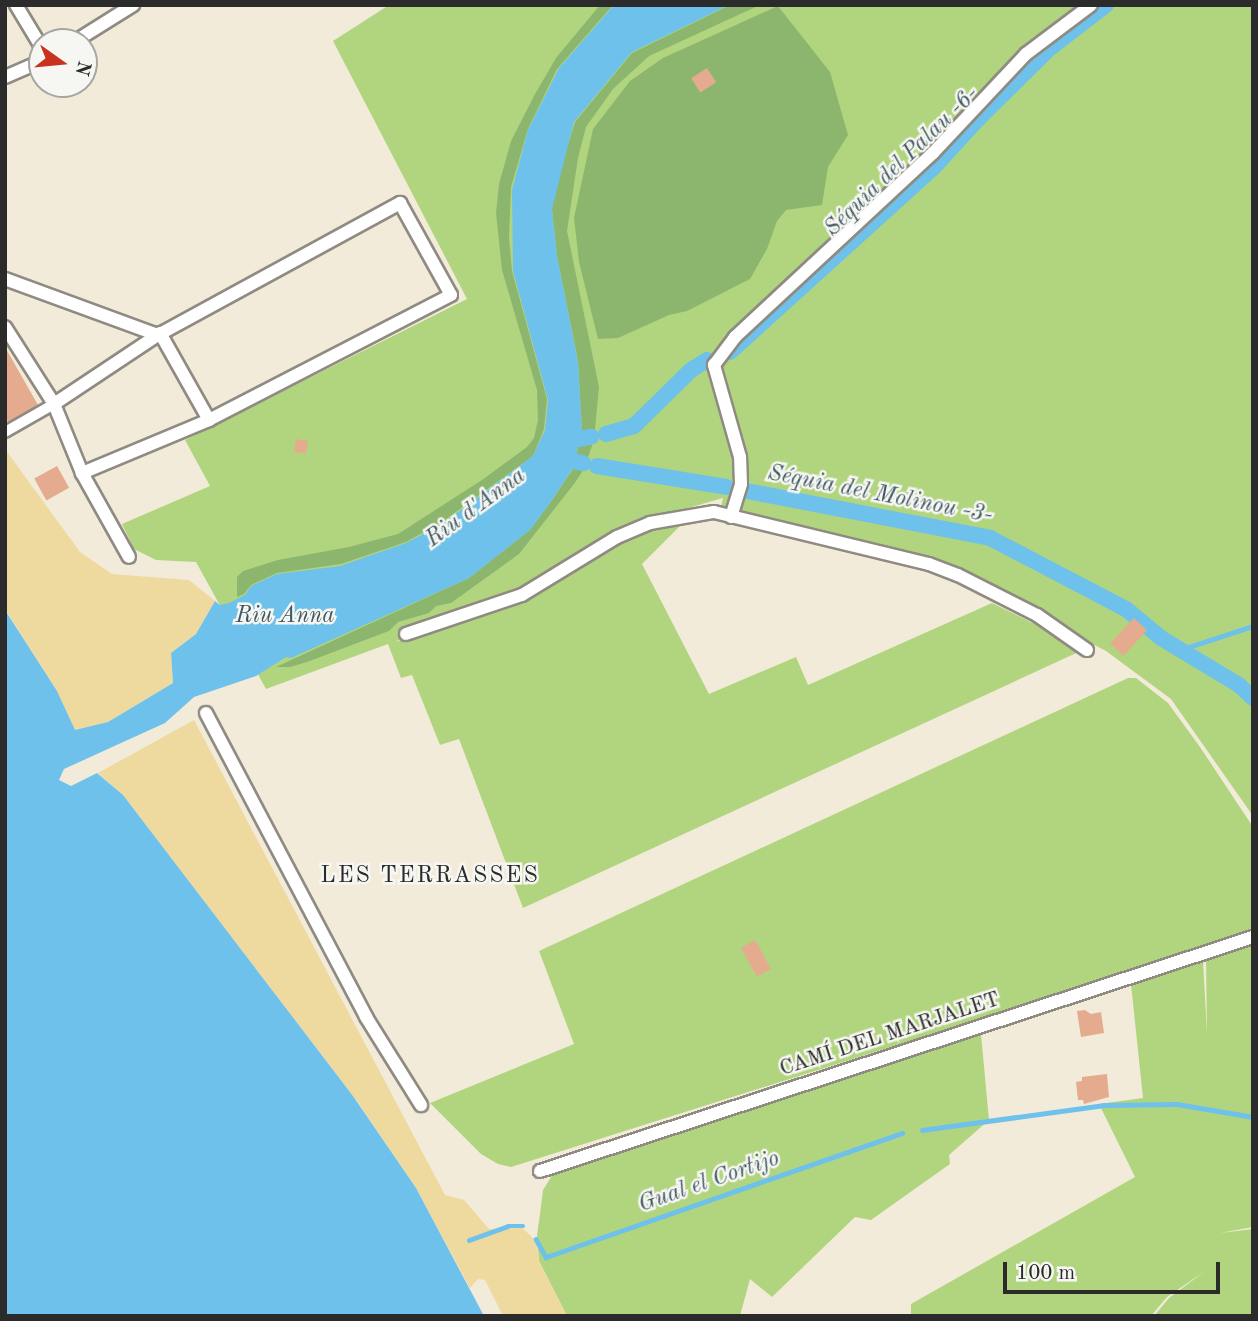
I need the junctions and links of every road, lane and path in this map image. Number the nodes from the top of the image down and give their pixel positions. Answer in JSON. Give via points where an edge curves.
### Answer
{"nodes":[{"id":1,"x":16,"y":5,"type":"edge"},
{"id":2,"x":133,"y":5,"type":"edge"},
{"id":3,"x":1091,"y":5,"type":"edge"},
{"id":4,"x":30,"y":28,"type":"edge"},
{"id":5,"x":96,"y":28,"type":"edge"},
{"id":6,"x":28,"y":67,"type":"edge"},
{"id":7,"x":5,"y":78,"type":"edge"},
{"id":8,"x":5,"y":279,"type":"edge"},
{"id":9,"x":5,"y":327,"type":"edge"},
{"id":10,"x":159,"y":334,"type":"junction"},
{"id":11,"x":54,"y":404,"type":"junction"},
{"id":12,"x":209,"y":420,"type":"junction"},
{"id":13,"x":5,"y":432,"type":"edge"},
{"id":14,"x":82,"y":473,"type":"junction"},
{"id":15,"x":731,"y":517,"type":"junction"},
{"id":16,"x":129,"y":557,"type":"dead end"},
{"id":17,"x":406,"y":634,"type":"dead end"},
{"id":18,"x":1087,"y":650,"type":"dead end"},
{"id":19,"x":206,"y":713,"type":"dead end"},
{"id":20,"x":1253,"y":937,"type":"edge"},
{"id":21,"x":421,"y":1105,"type":"dead end"},
{"id":22,"x":540,"y":1171,"type":"dead end"}],
"edges":[{"from":1,"to":4,"type":"street"},
{"from":2,"to":5,"type":"street"},
{"from":3,"to":15,"type":"street","via":[[1026,54],[933,153],[735,337],[714,365],[740,457],[741,484]]},
{"from":6,"to":7,"type":"street"},
{"from":8,"to":10,"type":"street"},
{"from":9,"to":11,"type":"street"},
{"from":10,"to":11,"type":"street"},
{"from":10,"to":12,"type":"street"},
{"from":10,"to":12,"type":"street","via":[[400,203],[451,295]]},
{"from":11,"to":13,"type":"street"},
{"from":11,"to":14,"type":"street"},
{"from":12,"to":14,"type":"street"},
{"from":14,"to":16,"type":"street"},
{"from":15,"to":17,"type":"street","via":[[698,513],[650,523],[617,537],[522,596]]},
{"from":15,"to":18,"type":"street","via":[[958,575],[1037,615]]},
{"from":19,"to":21,"type":"street","via":[[366,1017]]},
{"from":20,"to":22,"type":"street","name":"CAMÍ DEL MARJALET"}]}
